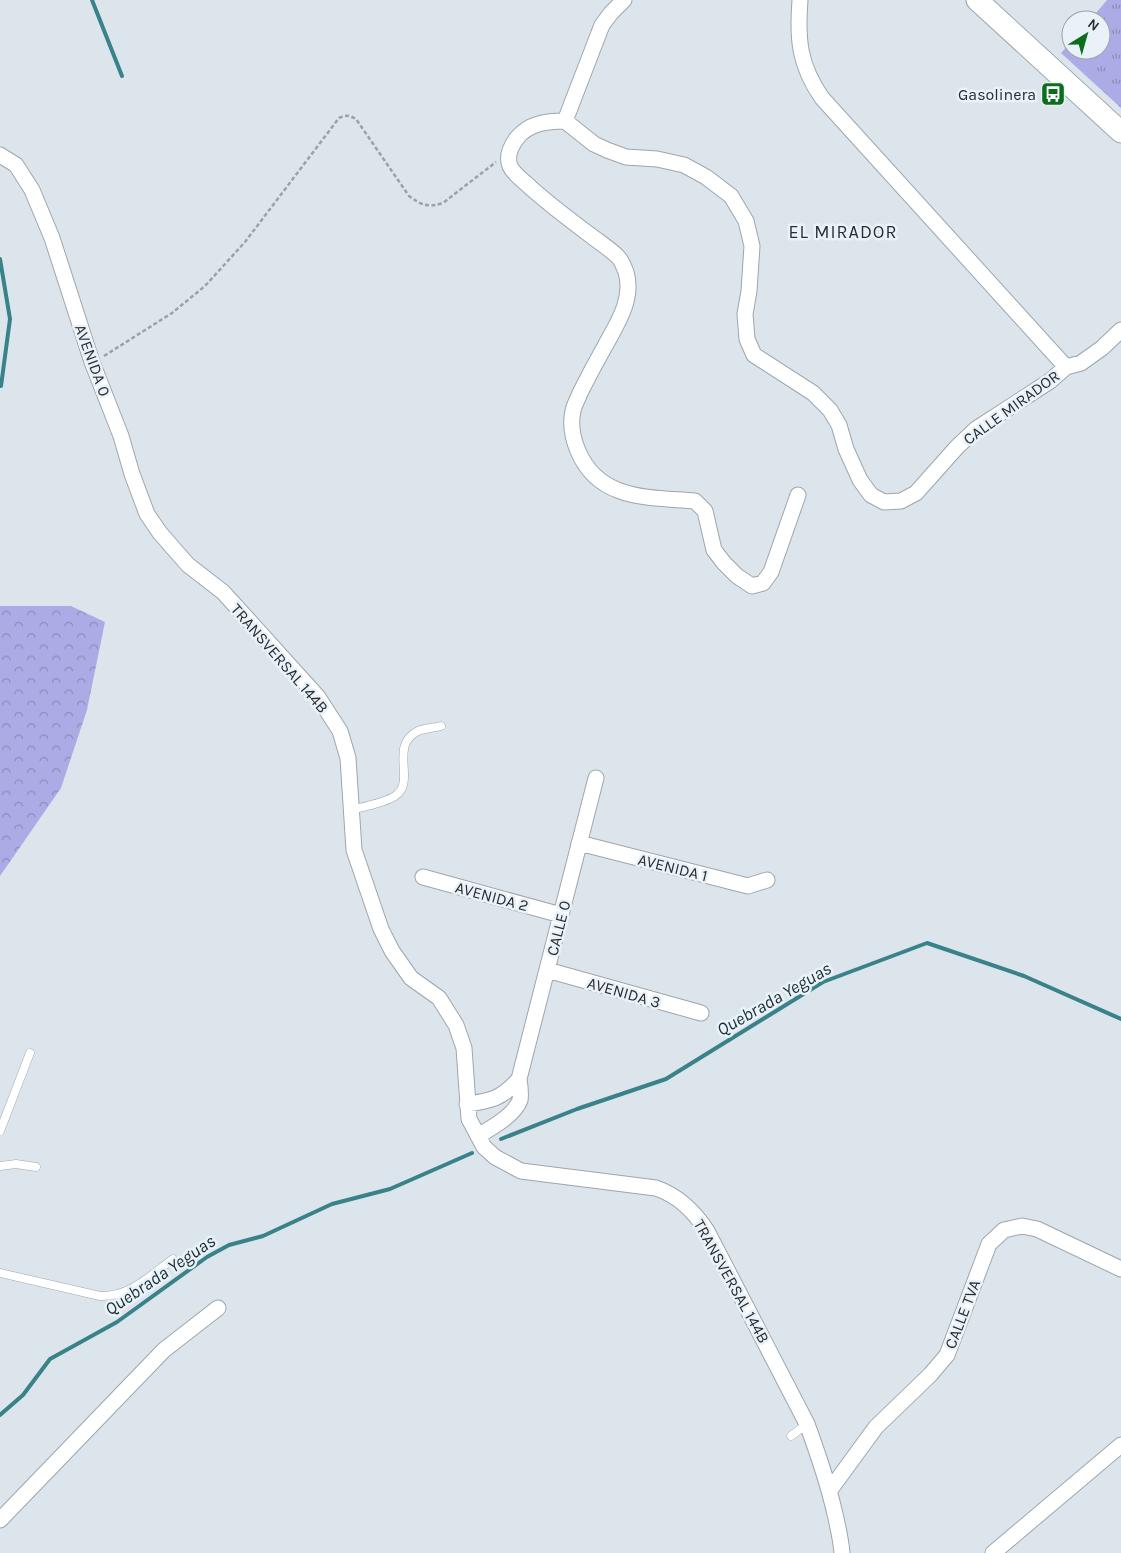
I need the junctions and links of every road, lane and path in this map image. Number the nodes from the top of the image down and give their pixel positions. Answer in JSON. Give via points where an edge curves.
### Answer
{"nodes":[{"id":1,"x":624,"y":0,"type":"edge"},
{"id":2,"x":800,"y":0,"type":"edge"},
{"id":3,"x":977,"y":0,"type":"edge"},
{"id":4,"x":565,"y":120,"type":"junction"},
{"id":5,"x":1121,"y":132,"type":"edge"},
{"id":6,"x":0,"y":154,"type":"edge"},
{"id":7,"x":509,"y":156,"type":"junction"},
{"id":8,"x":1121,"y":330,"type":"edge"},
{"id":9,"x":102,"y":358,"type":"dead end"},
{"id":10,"x":1066,"y":367,"type":"junction"},
{"id":11,"x":798,"y":495,"type":"dead end"},
{"id":12,"x":188,"y":565,"type":"junction"},
{"id":13,"x":171,"y":566,"type":"dead end"},
{"id":14,"x":441,"y":726,"type":"dead end"},
{"id":15,"x":596,"y":778,"type":"dead end"},
{"id":16,"x":350,"y":810,"type":"junction"},
{"id":17,"x":579,"y":843,"type":"junction"},
{"id":18,"x":423,"y":877,"type":"dead end"},
{"id":19,"x":767,"y":880,"type":"dead end"},
{"id":20,"x":561,"y":916,"type":"junction"},
{"id":21,"x":547,"y":970,"type":"junction"},
{"id":22,"x":701,"y":1013,"type":"dead end"},
{"id":23,"x":30,"y":1053,"type":"dead end"},
{"id":24,"x":519,"y":1079,"type":"junction"},
{"id":25,"x":467,"y":1104,"type":"junction"},
{"id":26,"x":0,"y":1131,"type":"edge"},
{"id":27,"x":478,"y":1136,"type":"junction"},
{"id":28,"x":0,"y":1166,"type":"edge"},
{"id":29,"x":36,"y":1167,"type":"dead end"},
{"id":30,"x":173,"y":1259,"type":"dead end"},
{"id":31,"x":1121,"y":1269,"type":"edge"},
{"id":32,"x":0,"y":1273,"type":"edge"},
{"id":33,"x":218,"y":1308,"type":"dead end"},
{"id":34,"x":807,"y":1424,"type":"junction"},
{"id":35,"x":791,"y":1436,"type":"dead end"},
{"id":36,"x":1121,"y":1445,"type":"edge"},
{"id":37,"x":830,"y":1490,"type":"junction"},
{"id":38,"x":0,"y":1520,"type":"edge"},
{"id":39,"x":842,"y":1553,"type":"edge"},
{"id":40,"x":993,"y":1553,"type":"edge"}],
"edges":[{"from":1,"to":4,"type":"street","via":[[602,24]]},
{"from":2,"to":10,"type":"street","via":[[798,24],[805,68],[822,98]]},
{"from":3,"to":5,"type":"main road"},
{"from":4,"to":7,"type":"street","via":[[535,125],[520,135]]},
{"from":4,"to":10,"type":"street","name":"CALLE MIRADOR","via":[[594,144],[607,150],[626,157],[684,164],[731,196],[746,221],[752,246],[745,314],[747,339],[754,355],[813,394],[830,410],[860,480],[871,495],[884,502],[901,501],[916,493],[976,429]]},
{"from":6,"to":12,"type":"street","name":"AVENIDA 0","via":[[16,165],[32,190],[147,514]]},
{"from":7,"to":9,"type":"path","via":[[498,160],[443,204],[427,205],[409,196],[356,119],[351,116],[339,118],[246,242],[206,286],[172,314]]},
{"from":7,"to":11,"type":"street","via":[[516,175],[618,257],[626,273],[626,304],[573,410],[575,444],[582,461],[594,476],[609,487],[629,495],[695,501],[705,511],[714,550],[737,576],[752,586],[763,583],[771,572]]},
{"from":8,"to":10,"type":"street","name":"CALLE MIRADOR","via":[[1081,363]]},
{"from":12,"to":13,"type":"street"},
{"from":12,"to":16,"type":"street","name":"TRANSVERSAL 144B","via":[[223,592],[318,697],[340,731],[348,758]]},
{"from":14,"to":16,"type":"lane","via":[[420,730],[406,742],[403,752],[404,784],[395,796]]},
{"from":15,"to":17,"type":"street","name":"CALLE 0"},
{"from":16,"to":25,"type":"street","name":"TRANSVERSAL 144B","via":[[354,850],[381,929],[411,978],[439,998],[456,1025],[464,1048]]},
{"from":17,"to":19,"type":"street","name":"AVENIDA 1","via":[[748,886]]},
{"from":17,"to":20,"type":"street","name":"CALLE 0"},
{"from":18,"to":20,"type":"street","name":"AVENIDA 2"},
{"from":20,"to":21,"type":"street","name":"CALLE 0"},
{"from":21,"to":22,"type":"street","name":"AVENIDA 3"},
{"from":21,"to":24,"type":"street","name":"CALLE 0"},
{"from":23,"to":26,"type":"lane"},
{"from":24,"to":25,"type":"street","via":[[507,1092],[486,1101]]},
{"from":24,"to":27,"type":"street","name":"CALLE 0","via":[[520,1099],[511,1112]]},
{"from":25,"to":27,"type":"street","name":"TRANSVERSAL 144B","via":[[469,1120]]},
{"from":27,"to":34,"type":"street","name":"TRANSVERSAL 144B","via":[[495,1157],[520,1171],[656,1188],[686,1204],[708,1231]]},
{"from":28,"to":29,"type":"lane"},
{"from":30,"to":32,"type":"lane","via":[[130,1291],[109,1296]]},
{"from":31,"to":37,"type":"street","name":"CALLE TVA","via":[[1037,1229],[1022,1226],[1004,1230],[989,1244],[947,1355],[876,1427]]},
{"from":33,"to":38,"type":"street","via":[[164,1350]]},
{"from":34,"to":35,"type":"lane"},
{"from":34,"to":37,"type":"street","name":"TRANSVERSAL 144B"},
{"from":36,"to":40,"type":"street"},
{"from":37,"to":39,"type":"street","name":"TRANSVERSAL 144B"}]}
